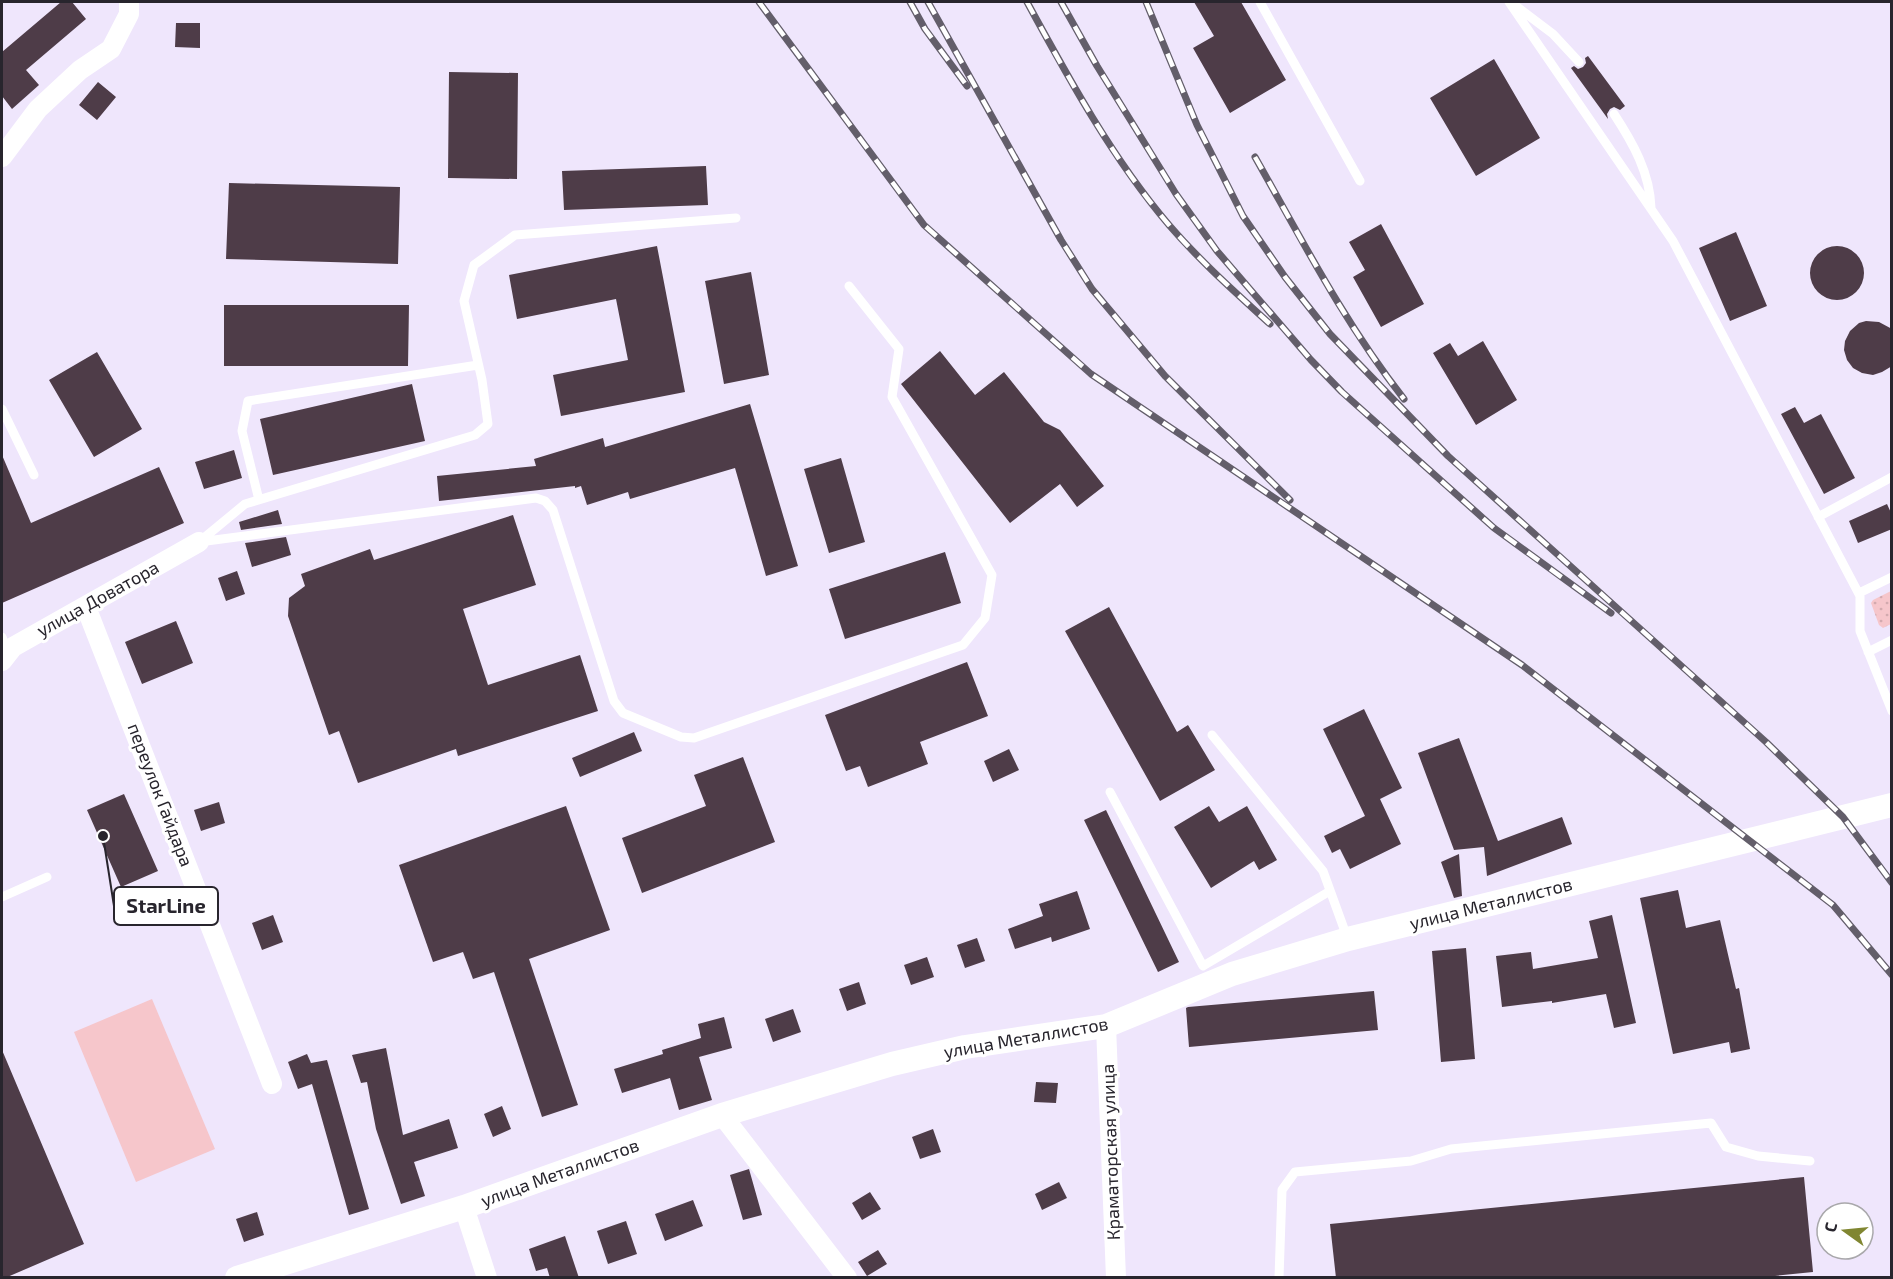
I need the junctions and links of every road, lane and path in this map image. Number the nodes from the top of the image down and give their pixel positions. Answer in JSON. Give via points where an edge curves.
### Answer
{"nodes":[{"id":1,"x":129,"y":2,"type":"edge"},
{"id":2,"x":1260,"y":2,"type":"edge"},
{"id":3,"x":1510,"y":2,"type":"edge"},
{"id":4,"x":1579,"y":62,"type":"dead end"},
{"id":5,"x":1614,"y":114,"type":"dead end"},
{"id":6,"x":2,"y":157,"type":"edge"},
{"id":7,"x":1360,"y":181,"type":"dead end"},
{"id":8,"x":1651,"y":210,"type":"junction"},
{"id":9,"x":736,"y":218,"type":"dead end"},
{"id":10,"x":849,"y":286,"type":"dead end"},
{"id":11,"x":478,"y":365,"type":"junction"},
{"id":12,"x":2,"y":409,"type":"edge"},
{"id":13,"x":34,"y":475,"type":"dead end"},
{"id":14,"x":1892,"y":477,"type":"edge"},
{"id":15,"x":259,"y":500,"type":"junction"},
{"id":16,"x":1818,"y":517,"type":"junction"},
{"id":17,"x":199,"y":542,"type":"junction"},
{"id":18,"x":1892,"y":577,"type":"edge"},
{"id":19,"x":1859,"y":593,"type":"junction"},
{"id":20,"x":86,"y":607,"type":"junction"},
{"id":21,"x":1892,"y":640,"type":"edge"},
{"id":22,"x":4,"y":651,"type":"edge"},
{"id":23,"x":1869,"y":652,"type":"junction"},
{"id":24,"x":1892,"y":711,"type":"edge"},
{"id":25,"x":1212,"y":735,"type":"dead end"},
{"id":26,"x":1110,"y":792,"type":"dead end"},
{"id":27,"x":1892,"y":805,"type":"edge"},
{"id":28,"x":47,"y":878,"type":"dead end"},
{"id":29,"x":1330,"y":891,"type":"junction"},
{"id":30,"x":2,"y":897,"type":"edge"},
{"id":31,"x":1348,"y":939,"type":"junction"},
{"id":32,"x":1106,"y":1026,"type":"junction"},
{"id":33,"x":272,"y":1084,"type":"dead end"},
{"id":34,"x":722,"y":1115,"type":"junction"},
{"id":35,"x":1810,"y":1161,"type":"dead end"},
{"id":36,"x":464,"y":1207,"type":"junction"},
{"id":37,"x":237,"y":1278,"type":"edge"},
{"id":38,"x":486,"y":1278,"type":"edge"},
{"id":39,"x":847,"y":1278,"type":"edge"},
{"id":40,"x":1116,"y":1278,"type":"edge"},
{"id":41,"x":1279,"y":1278,"type":"edge"}],
"edges":[{"from":1,"to":6,"type":"street","via":[[129,15],[111,49],[80,70],[38,109]]},
{"from":2,"to":7,"type":"lane"},
{"from":3,"to":4,"type":"lane","via":[[1553,33]]},
{"from":3,"to":8,"type":"lane"},
{"from":5,"to":8,"type":"lane","via":[[1641,163]]},
{"from":8,"to":16,"type":"lane","via":[[1673,242]]},
{"from":9,"to":11,"type":"lane","via":[[515,235],[474,265],[464,301]]},
{"from":10,"to":17,"type":"lane","via":[[899,349],[892,397],[992,575],[985,618],[963,645],[694,738],[681,737],[623,713],[614,701],[553,510],[545,501],[536,498]]},
{"from":11,"to":15,"type":"lane","via":[[488,424],[475,435]]},
{"from":11,"to":15,"type":"lane","via":[[248,401],[242,431]]},
{"from":12,"to":13,"type":"lane"},
{"from":14,"to":16,"type":"lane"},
{"from":15,"to":17,"type":"lane","via":[[245,504]]},
{"from":16,"to":19,"type":"lane"},
{"from":17,"to":20,"type":"street","name":"улица Доватора"},
{"from":18,"to":19,"type":"lane"},
{"from":19,"to":23,"type":"lane","via":[[1860,631]]},
{"from":20,"to":22,"type":"street","name":"улица Доватора"},
{"from":20,"to":33,"type":"street","name":"переулок Гайдара"},
{"from":21,"to":23,"type":"lane"},
{"from":23,"to":24,"type":"lane"},
{"from":25,"to":29,"type":"lane","via":[[1323,871]]},
{"from":26,"to":29,"type":"lane","via":[[1203,966]]},
{"from":27,"to":31,"type":"street","name":"улица Металлистов"},
{"from":28,"to":30,"type":"lane"},
{"from":29,"to":31,"type":"lane"},
{"from":31,"to":32,"type":"street","name":"улица Металлистов","via":[[1232,974]]},
{"from":32,"to":34,"type":"street","name":"улица Металлистов","via":[[965,1047],[913,1059]]},
{"from":32,"to":40,"type":"street","name":"Краматорская улица"},
{"from":34,"to":36,"type":"street","name":"улица Металлистов"},
{"from":34,"to":39,"type":"street"},
{"from":35,"to":41,"type":"lane","via":[[1758,1156],[1726,1147],[1711,1123],[1451,1149],[1411,1161],[1295,1173],[1282,1190]]},
{"from":36,"to":37,"type":"street","name":"улица Металлистов"},
{"from":36,"to":38,"type":"street"}]}
